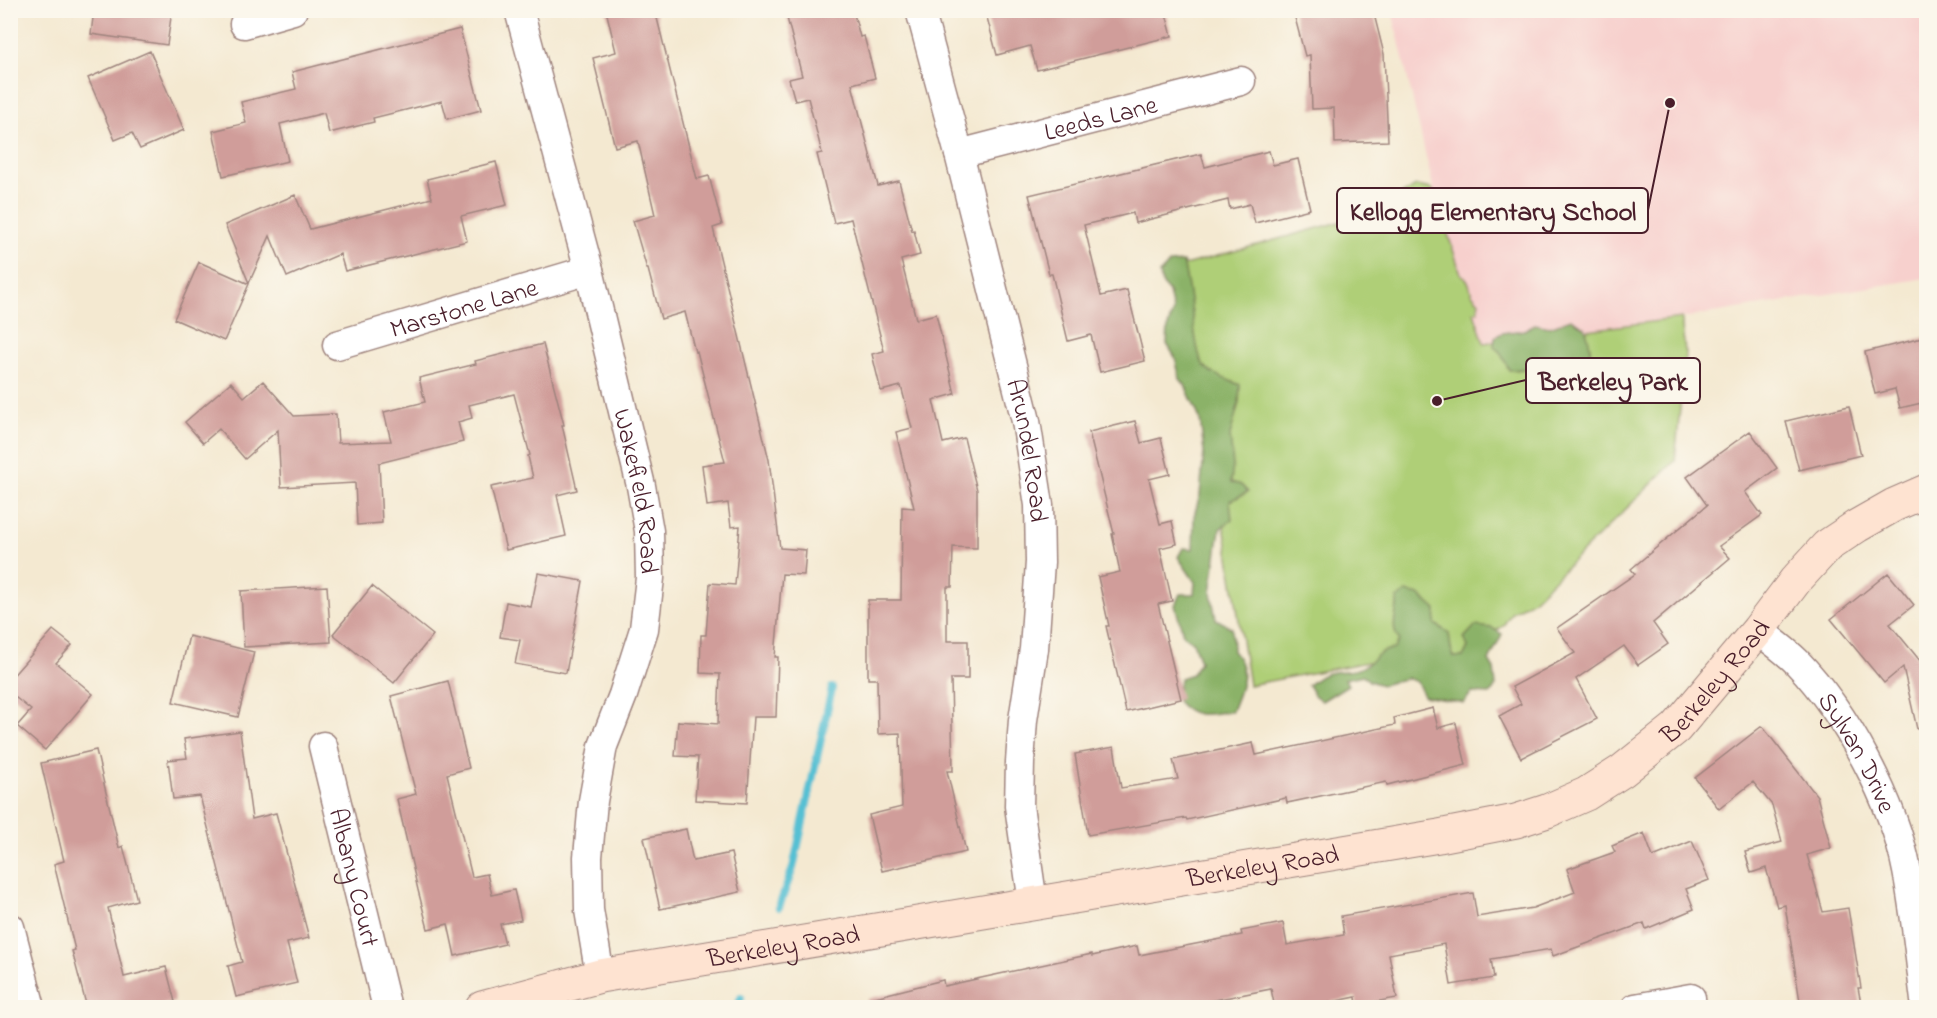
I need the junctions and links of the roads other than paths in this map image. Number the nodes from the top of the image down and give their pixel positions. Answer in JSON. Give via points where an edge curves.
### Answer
{"nodes":[{"id":1,"x":293,"y":10,"type":"edge"},
{"id":2,"x":519,"y":10,"type":"edge"},
{"id":3,"x":920,"y":10,"type":"edge"},
{"id":4,"x":244,"y":24,"type":"dead end"},
{"id":5,"x":1241,"y":81,"type":"dead end"},
{"id":6,"x":959,"y":154,"type":"junction"},
{"id":7,"x":589,"y":270,"type":"junction"},
{"id":8,"x":337,"y":345,"type":"dead end"},
{"id":9,"x":1926,"y":491,"type":"edge"},
{"id":10,"x":1758,"y":630,"type":"junction"},
{"id":11,"x":323,"y":746,"type":"dead end"},
{"id":12,"x":1033,"y":903,"type":"junction"},
{"id":13,"x":10,"y":927,"type":"edge"},
{"id":14,"x":600,"y":976,"type":"junction"},
{"id":15,"x":31,"y":1008,"type":"edge"},
{"id":16,"x":387,"y":1008,"type":"edge"},
{"id":17,"x":482,"y":1008,"type":"edge"},
{"id":18,"x":1635,"y":1008,"type":"edge"},
{"id":19,"x":1692,"y":1008,"type":"edge"},
{"id":20,"x":1926,"y":1008,"type":"edge"}],
"edges":[{"from":1,"to":4,"type":"street"},
{"from":2,"to":7,"type":"street","name":"Wakefield Road"},
{"from":3,"to":6,"type":"street","name":"Arundel Road"},
{"from":5,"to":6,"type":"street","name":"Leeds Lane"},
{"from":6,"to":12,"type":"street","name":"Arundel Road","via":[[1026,421],[1039,505],[1040,562],[1034,649],[1023,720],[1019,806]]},
{"from":7,"to":8,"type":"street","name":"Marstone Lane"},
{"from":7,"to":14,"type":"street","name":"Wakefield Road","via":[[641,486],[649,531],[650,578],[644,629],[603,746],[593,801],[588,857],[590,910]]},
{"from":9,"to":10,"type":"street","name":"Berkeley Road","via":[[1857,525],[1827,546]]},
{"from":10,"to":12,"type":"street","name":"Berkeley Road","via":[[1676,728],[1613,777],[1547,811],[1439,836]]},
{"from":10,"to":20,"type":"street","name":"Sylvan Drive","via":[[1789,654],[1829,699],[1885,799],[1907,872]]},
{"from":11,"to":16,"type":"street","name":"Albany Court"},
{"from":12,"to":14,"type":"street","name":"Berkeley Road"},
{"from":13,"to":15,"type":"street"},
{"from":14,"to":17,"type":"street","name":"Berkeley Road"},
{"from":18,"to":19,"type":"street","via":[[1691,998]]}]}
